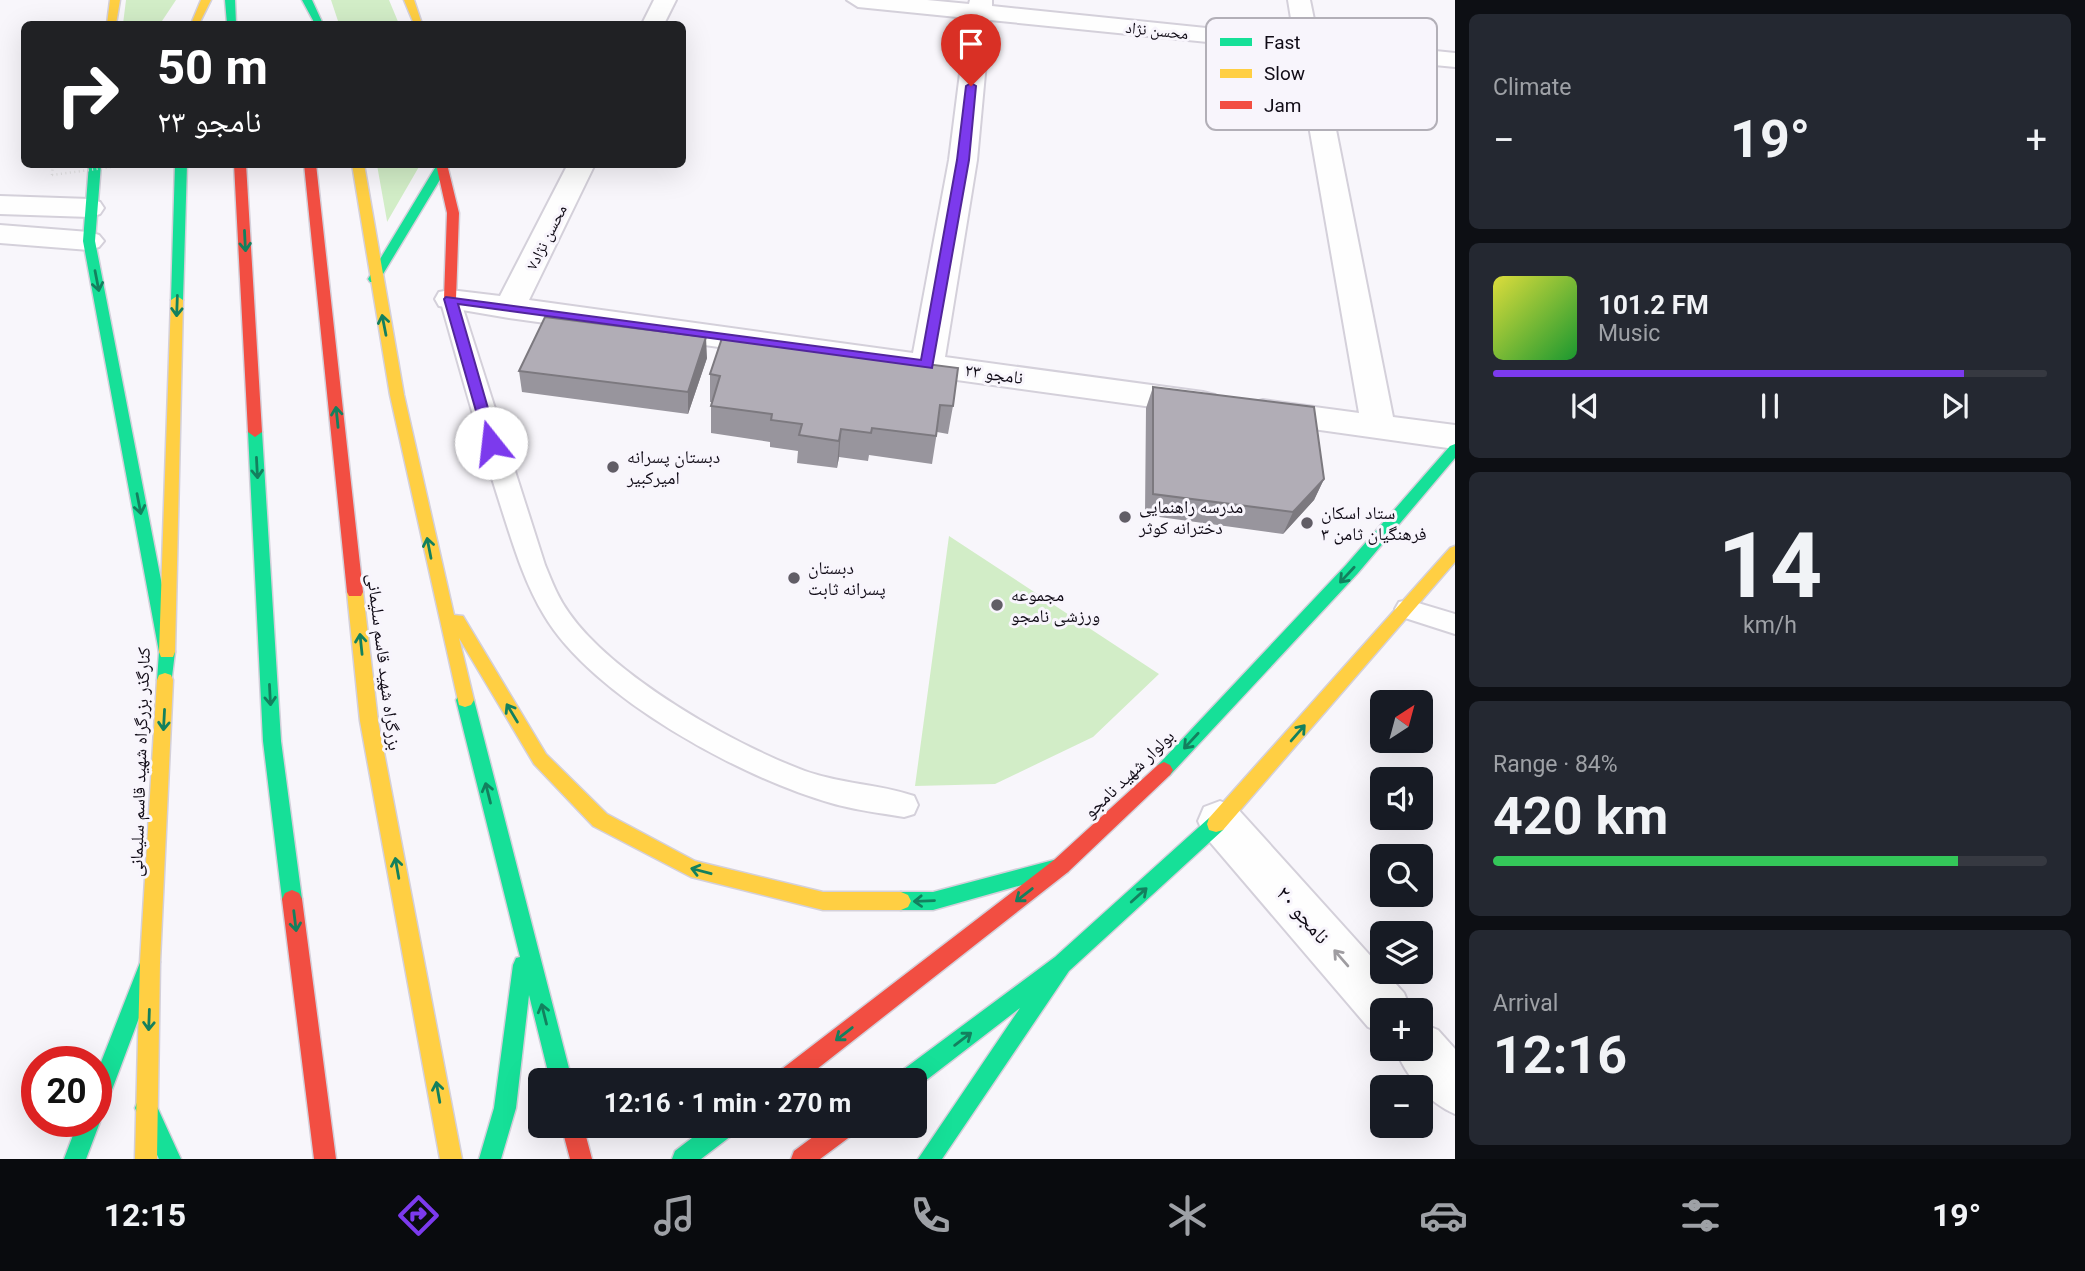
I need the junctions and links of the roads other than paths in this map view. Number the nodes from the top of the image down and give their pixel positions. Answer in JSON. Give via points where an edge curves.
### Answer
{"nodes":[{"id":1,"x":115,"y":0,"type":"edge"},
{"id":2,"x":206,"y":0,"type":"edge"},
{"id":3,"x":230,"y":0,"type":"edge"},
{"id":4,"x":307,"y":0,"type":"edge"},
{"id":5,"x":409,"y":0,"type":"edge"},
{"id":6,"x":665,"y":0,"type":"edge"},
{"id":7,"x":858,"y":0,"type":"edge"},
{"id":8,"x":1299,"y":0,"type":"edge"},
{"id":9,"x":980,"y":6,"type":"edge"},
{"id":10,"x":1302,"y":18,"type":"edge"},
{"id":11,"x":112,"y":21,"type":"edge"},
{"id":12,"x":196,"y":21,"type":"edge"},
{"id":13,"x":232,"y":21,"type":"edge"},
{"id":14,"x":318,"y":21,"type":"edge"},
{"id":15,"x":417,"y":21,"type":"edge"},
{"id":16,"x":654,"y":21,"type":"edge"},
{"id":17,"x":1206,"y":34,"type":"edge"},
{"id":18,"x":1437,"y":58,"type":"edge"},
{"id":19,"x":1455,"y":60,"type":"edge"},
{"id":20,"x":1323,"y":130,"type":"edge"},
{"id":21,"x":94,"y":168,"type":"edge"},
{"id":22,"x":181,"y":168,"type":"edge"},
{"id":23,"x":240,"y":168,"type":"edge"},
{"id":24,"x":310,"y":168,"type":"edge"},
{"id":25,"x":359,"y":168,"type":"edge"},
{"id":26,"x":440,"y":168,"type":"edge"},
{"id":27,"x":442,"y":168,"type":"edge"},
{"id":28,"x":580,"y":168,"type":"edge"},
{"id":29,"x":0,"y":205,"type":"edge"},
{"id":30,"x":90,"y":208,"type":"junction"},
{"id":31,"x":0,"y":234,"type":"edge"},
{"id":32,"x":89,"y":242,"type":"junction"},
{"id":33,"x":374,"y":279,"type":"junction"},
{"id":34,"x":450,"y":299,"type":"junction"},
{"id":35,"x":509,"y":309,"type":"junction"},
{"id":36,"x":927,"y":365,"type":"junction"},
{"id":37,"x":1378,"y":426,"type":"junction"},
{"id":38,"x":1455,"y":437,"type":"edge"},
{"id":39,"x":1455,"y":449,"type":"edge"},
{"id":40,"x":1455,"y":552,"type":"edge"},
{"id":41,"x":437,"y":587,"type":"junction"},
{"id":42,"x":1408,"y":609,"type":"junction"},
{"id":43,"x":1455,"y":624,"type":"edge"},
{"id":44,"x":167,"y":652,"type":"junction"},
{"id":45,"x":904,"y":805,"type":"dead end"},
{"id":46,"x":1220,"y":821,"type":"junction"},
{"id":47,"x":1061,"y":866,"type":"junction"},
{"id":48,"x":526,"y":942,"type":"junction"},
{"id":49,"x":150,"y":962,"type":"junction"},
{"id":50,"x":1062,"y":964,"type":"junction"},
{"id":51,"x":1375,"y":998,"type":"edge"},
{"id":52,"x":112,"y":1061,"type":"edge"},
{"id":53,"x":1431,"y":1061,"type":"edge"},
{"id":54,"x":558,"y":1068,"type":"edge"},
{"id":55,"x":801,"y":1068,"type":"edge"},
{"id":56,"x":924,"y":1068,"type":"edge"},
{"id":57,"x":1455,"y":1088,"type":"edge"},
{"id":58,"x":146,"y":1108,"type":"junction"},
{"id":59,"x":83,"y":1137,"type":"edge"},
{"id":60,"x":575,"y":1138,"type":"edge"},
{"id":61,"x":710,"y":1138,"type":"edge"},
{"id":62,"x":830,"y":1138,"type":"edge"},
{"id":63,"x":75,"y":1159,"type":"edge"},
{"id":64,"x":146,"y":1159,"type":"edge"},
{"id":65,"x":170,"y":1159,"type":"edge"},
{"id":66,"x":325,"y":1159,"type":"edge"},
{"id":67,"x":451,"y":1159,"type":"edge"},
{"id":68,"x":490,"y":1159,"type":"edge"},
{"id":69,"x":581,"y":1159,"type":"edge"},
{"id":70,"x":683,"y":1159,"type":"edge"},
{"id":71,"x":802,"y":1159,"type":"edge"},
{"id":72,"x":929,"y":1159,"type":"edge"}],
"edges":[{"from":1,"to":11,"type":"main road"},
{"from":2,"to":12,"type":"main road"},
{"from":3,"to":13,"type":"main road"},
{"from":4,"to":14,"type":"main road"},
{"from":5,"to":15,"type":"main road"},
{"from":6,"to":16,"type":"street"},
{"from":7,"to":9,"type":"street","name":"محسن نژاد"},
{"from":8,"to":10,"type":"street"},
{"from":9,"to":17,"type":"street","name":"محسن نژاد"},
{"from":9,"to":36,"type":"street","via":[[963,160]]},
{"from":18,"to":19,"type":"street","name":"محسن نژاد"},
{"from":20,"to":37,"type":"street"},
{"from":21,"to":30,"type":"main road","name":"کنارگذر بزرگراه شهید قاسم سلیمانی"},
{"from":22,"to":44,"type":"main road","one_way":true},
{"from":23,"to":66,"type":"main road","one_way":true,"via":[[272,741]]},
{"from":67,"to":24,"type":"main road","name":"بزرگراه شهید قاسم سلیمانی","one_way":true,"via":[[369,722]]},
{"from":25,"to":33,"type":"main road"},
{"from":26,"to":33,"type":"main road"},
{"from":27,"to":34,"type":"main road","via":[[453,213]]},
{"from":28,"to":35,"type":"street","name":"محسن نژاد۷"},
{"from":29,"to":30,"type":"street"},
{"from":30,"to":32,"type":"main road","name":"کنارگذر بزرگراه شهید قاسم سلیمانی"},
{"from":31,"to":32,"type":"street"},
{"from":32,"to":44,"type":"main road","name":"کنارگذر بزرگراه شهید قاسم سلیمانی","one_way":true},
{"from":41,"to":33,"type":"main road","one_way":true},
{"from":34,"to":35,"type":"street","name":"نامجو ۲۳"},
{"from":34,"to":45,"type":"lane","via":[[527,548],[544,592],[569,632],[659,706],[764,765],[829,791]]},
{"from":35,"to":36,"type":"street","name":"نامجو ۲۳"},
{"from":36,"to":37,"type":"street","name":"نامجو ۲۳"},
{"from":37,"to":38,"type":"street","name":"نامجو ۲۳"},
{"from":39,"to":47,"type":"main road","name":"بولوار شهید نامجو","one_way":true,"via":[[1352,569],[1172,762]]},
{"from":40,"to":42,"type":"main road"},
{"from":47,"to":41,"type":"main road","one_way":true,"via":[[933,901],[823,901],[691,869],[600,820],[540,760]]},
{"from":48,"to":41,"type":"main road","one_way":true},
{"from":42,"to":43,"type":"lane"},
{"from":46,"to":42,"type":"main road","one_way":true},
{"from":44,"to":49,"type":"main road","name":"کنارگذر بزرگراه شهید قاسم سلیمانی","one_way":true},
{"from":50,"to":46,"type":"main road","one_way":true},
{"from":51,"to":46,"type":"street","name":"نامجو ۲۰","one_way":true},
{"from":47,"to":55,"type":"main road","name":"بولوار شهید نامجو","one_way":true},
{"from":54,"to":48,"type":"main road","one_way":true},
{"from":48,"to":68,"type":"main road","via":[[505,1108]]},
{"from":49,"to":52,"type":"main road"},
{"from":49,"to":58,"type":"main road","name":"کنارگذر بزرگراه شهید قاسم سلیمانی","one_way":true},
{"from":56,"to":50,"type":"main road","one_way":true},
{"from":50,"to":72,"type":"main road"},
{"from":53,"to":57,"type":"street"},
{"from":58,"to":64,"type":"main road","name":"کنارگذر بزرگراه شهید قاسم سلیمانی"},
{"from":58,"to":65,"type":"main road"},
{"from":59,"to":63,"type":"main road"},
{"from":60,"to":69,"type":"main road"},
{"from":61,"to":70,"type":"main road"},
{"from":62,"to":71,"type":"main road"}]}
